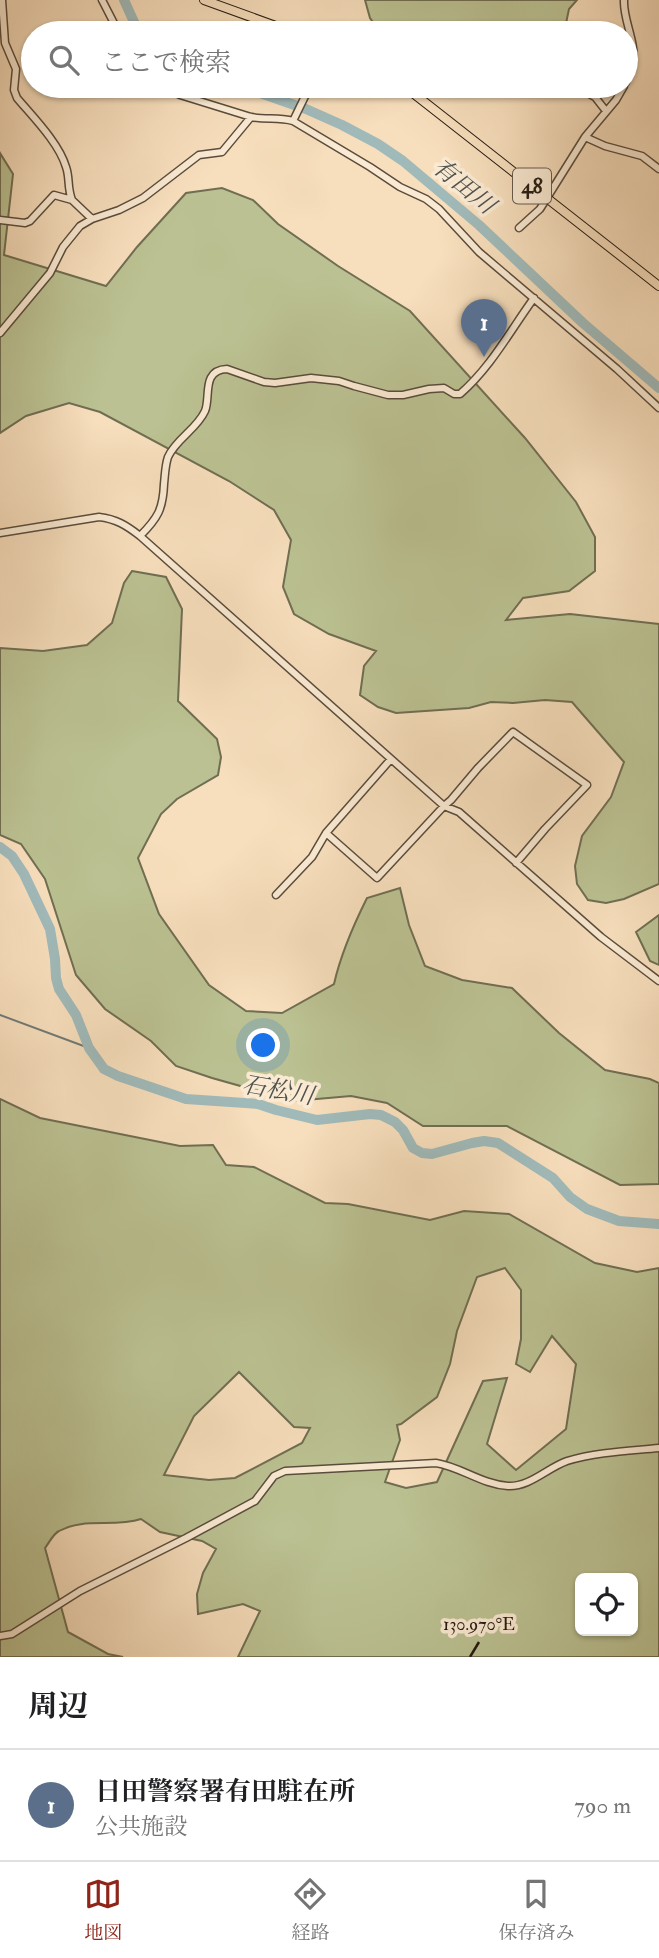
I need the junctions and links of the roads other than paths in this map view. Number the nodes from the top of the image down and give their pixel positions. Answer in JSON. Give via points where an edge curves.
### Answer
{"nodes":[{"id":1,"x":2,"y":0,"type":"edge"},
{"id":2,"x":102,"y":0,"type":"edge"},
{"id":3,"x":204,"y":0,"type":"edge"},
{"id":4,"x":624,"y":0,"type":"edge"},
{"id":5,"x":113,"y":21,"type":"edge"},
{"id":6,"x":262,"y":21,"type":"edge"},
{"id":7,"x":626,"y":21,"type":"edge"},
{"id":8,"x":190,"y":98,"type":"edge"},
{"id":9,"x":305,"y":98,"type":"edge"},
{"id":10,"x":419,"y":98,"type":"edge"},
{"id":11,"x":597,"y":98,"type":"edge"},
{"id":12,"x":617,"y":98,"type":"edge"},
{"id":13,"x":606,"y":111,"type":"junction"},
{"id":14,"x":251,"y":117,"type":"junction"},
{"id":15,"x":293,"y":121,"type":"junction"},
{"id":16,"x":585,"y":137,"type":"junction"},
{"id":17,"x":659,"y":169,"type":"edge"},
{"id":18,"x":548,"y":198,"type":"junction"},
{"id":19,"x":72,"y":200,"type":"junction"},
{"id":20,"x":92,"y":219,"type":"junction"},
{"id":21,"x":0,"y":220,"type":"edge"},
{"id":22,"x":519,"y":228,"type":"dead end"},
{"id":23,"x":659,"y":286,"type":"edge"},
{"id":24,"x":534,"y":298,"type":"junction"},
{"id":25,"x":0,"y":333,"type":"edge"},
{"id":26,"x":659,"y":408,"type":"edge"},
{"id":27,"x":0,"y":533,"type":"edge"},
{"id":28,"x":141,"y":536,"type":"junction"},
{"id":29,"x":391,"y":759,"type":"junction"},
{"id":30,"x":444,"y":806,"type":"junction"},
{"id":31,"x":326,"y":833,"type":"junction"},
{"id":32,"x":516,"y":863,"type":"junction"},
{"id":33,"x":276,"y":895,"type":"dead end"},
{"id":34,"x":659,"y":981,"type":"edge"},
{"id":35,"x":659,"y":1448,"type":"edge"},
{"id":36,"x":0,"y":1636,"type":"edge"}],
"edges":[{"from":1,"to":19,"type":"street","via":[[5,43],[16,69],[14,90],[60,153]]},
{"from":2,"to":5,"type":"street"},
{"from":3,"to":6,"type":"main road"},
{"from":4,"to":7,"type":"street"},
{"from":8,"to":14,"type":"street"},
{"from":9,"to":15,"type":"street"},
{"from":10,"to":18,"type":"main road","number":"48"},
{"from":11,"to":13,"type":"street"},
{"from":12,"to":13,"type":"street"},
{"from":13,"to":16,"type":"street"},
{"from":14,"to":15,"type":"street"},
{"from":14,"to":20,"type":"street","via":[[222,152],[199,155],[143,198]]},
{"from":15,"to":24,"type":"street","via":[[426,199]]},
{"from":16,"to":17,"type":"street","via":[[642,156]]},
{"from":16,"to":18,"type":"street"},
{"from":18,"to":22,"type":"street"},
{"from":18,"to":23,"type":"main road","number":"48"},
{"from":19,"to":20,"type":"street"},
{"from":19,"to":21,"type":"street","via":[[54,195],[30,221]]},
{"from":20,"to":25,"type":"street","via":[[71,235],[50,273]]},
{"from":24,"to":26,"type":"street"},
{"from":24,"to":28,"type":"street","via":[[502,347],[460,394],[444,388],[387,394],[339,380],[311,378],[264,382],[222,369],[206,387],[206,408],[168,458],[160,512]]},
{"from":27,"to":28,"type":"street","via":[[99,517],[114,519]]},
{"from":28,"to":29,"type":"street"},
{"from":29,"to":30,"type":"street"},
{"from":29,"to":31,"type":"street"},
{"from":30,"to":31,"type":"street","via":[[377,878]]},
{"from":30,"to":32,"type":"street","via":[[459,812]]},
{"from":30,"to":32,"type":"street","via":[[513,732],[582,780],[587,785]]},
{"from":31,"to":33,"type":"street","via":[[312,857]]},
{"from":32,"to":34,"type":"street"},
{"from":35,"to":36,"type":"street","via":[[569,1461],[509,1486],[481,1481],[436,1463],[285,1471],[274,1476],[255,1501],[80,1591],[12,1634]]}]}
